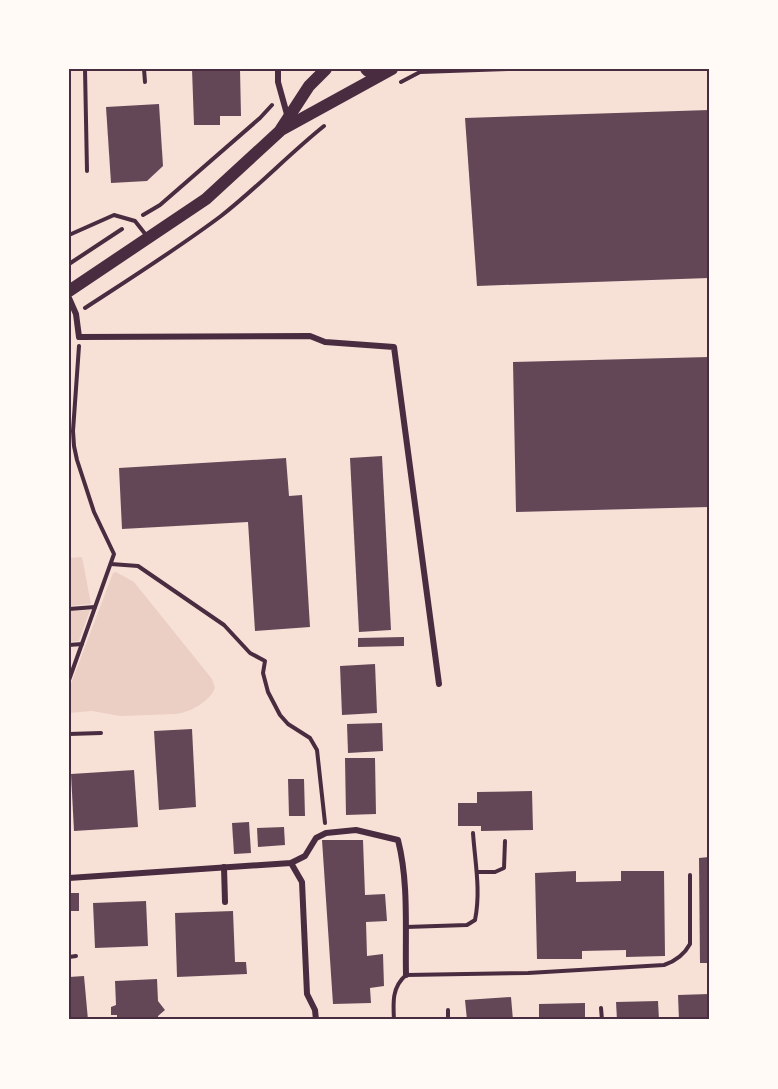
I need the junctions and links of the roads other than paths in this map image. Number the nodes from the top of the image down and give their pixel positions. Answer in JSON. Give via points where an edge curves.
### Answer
{"nodes":[{"id":1,"x":85,"y":69,"type":"edge"},
{"id":2,"x":144,"y":69,"type":"edge"},
{"id":3,"x":278,"y":69,"type":"edge"},
{"id":4,"x":326,"y":69,"type":"edge"},
{"id":5,"x":366,"y":69,"type":"edge"},
{"id":6,"x":391,"y":69,"type":"edge"},
{"id":7,"x":145,"y":82,"type":"dead end"},
{"id":8,"x":288,"y":118,"type":"junction"},
{"id":9,"x":281,"y":130,"type":"junction"},
{"id":10,"x":87,"y":171,"type":"dead end"},
{"id":11,"x":69,"y":235,"type":"edge"},
{"id":12,"x":148,"y":238,"type":"junction"},
{"id":13,"x":69,"y":291,"type":"edge"},
{"id":14,"x":69,"y":298,"type":"edge"},
{"id":15,"x":439,"y":684,"type":"dead end"},
{"id":16,"x":101,"y":733,"type":"dead end"},
{"id":17,"x":69,"y":734,"type":"edge"},
{"id":18,"x":473,"y":833,"type":"dead end"},
{"id":19,"x":505,"y":841,"type":"dead end"},
{"id":20,"x":291,"y":863,"type":"junction"},
{"id":21,"x":224,"y":867,"type":"junction"},
{"id":22,"x":477,"y":872,"type":"junction"},
{"id":23,"x":690,"y":875,"type":"dead end"},
{"id":24,"x":69,"y":878,"type":"edge"},
{"id":25,"x":225,"y":902,"type":"dead end"},
{"id":26,"x":405,"y":927,"type":"junction"},
{"id":27,"x":76,"y":956,"type":"dead end"},
{"id":28,"x":69,"y":957,"type":"edge"},
{"id":29,"x":406,"y":975,"type":"junction"},
{"id":30,"x":601,"y":1008,"type":"dead end"},
{"id":31,"x":448,"y":1010,"type":"dead end"},
{"id":32,"x":316,"y":1020,"type":"edge"},
{"id":33,"x":394,"y":1020,"type":"edge"},
{"id":34,"x":448,"y":1020,"type":"edge"},
{"id":35,"x":602,"y":1020,"type":"edge"}],
"edges":[{"from":1,"to":10,"type":"lane"},
{"from":2,"to":7,"type":"lane"},
{"from":3,"to":8,"type":"street"},
{"from":4,"to":8,"type":"main road","via":[[309,86]]},
{"from":5,"to":6,"type":"main road"},
{"from":6,"to":9,"type":"main road"},
{"from":8,"to":9,"type":"main road"},
{"from":9,"to":12,"type":"main road","via":[[206,199]]},
{"from":11,"to":12,"type":"lane","via":[[114,215],[135,221]]},
{"from":12,"to":13,"type":"main road"},
{"from":14,"to":15,"type":"street","via":[[79,337],[310,336],[325,342],[394,347]]},
{"from":16,"to":17,"type":"lane"},
{"from":18,"to":22,"type":"lane"},
{"from":19,"to":22,"type":"lane","via":[[504,868]]},
{"from":20,"to":21,"type":"street"},
{"from":20,"to":26,"type":"street","via":[[305,856],[316,838],[326,833],[356,830],[398,840],[405,887]]},
{"from":20,"to":32,"type":"street","via":[[302,882],[307,994]]},
{"from":21,"to":24,"type":"street"},
{"from":21,"to":25,"type":"street"},
{"from":22,"to":26,"type":"lane","via":[[477,907],[472,923]]},
{"from":23,"to":29,"type":"lane","via":[[690,944],[686,952],[664,965]]},
{"from":26,"to":29,"type":"street"},
{"from":27,"to":28,"type":"lane"},
{"from":29,"to":33,"type":"lane","via":[[395,989]]},
{"from":30,"to":35,"type":"lane"},
{"from":31,"to":34,"type":"lane"}]}
